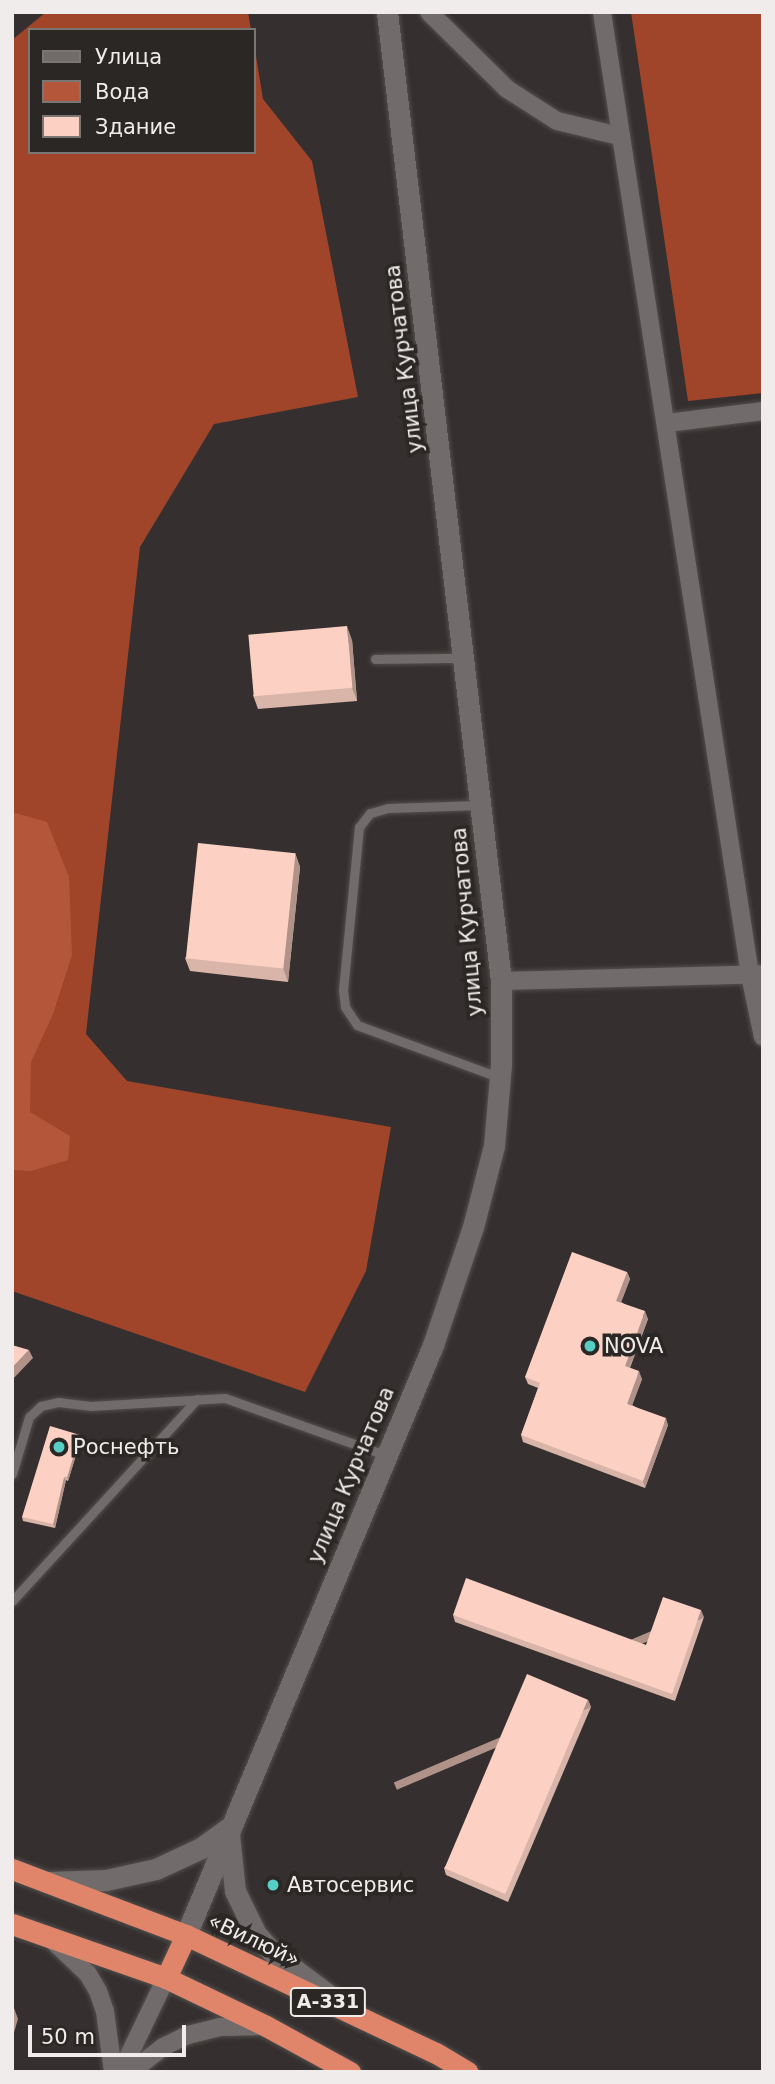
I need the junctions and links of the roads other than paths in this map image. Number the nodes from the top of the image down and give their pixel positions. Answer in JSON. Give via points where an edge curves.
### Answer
{"nodes":[{"id":1,"x":387,"y":12,"type":"edge"},
{"id":2,"x":429,"y":12,"type":"edge"},
{"id":3,"x":602,"y":12,"type":"edge"},
{"id":4,"x":619,"y":136,"type":"junction"},
{"id":5,"x":763,"y":411,"type":"edge"},
{"id":6,"x":667,"y":423,"type":"junction"},
{"id":7,"x":463,"y":658,"type":"junction"},
{"id":8,"x":375,"y":659,"type":"dead end"},
{"id":9,"x":480,"y":805,"type":"junction"},
{"id":10,"x":756,"y":974,"type":"edge"},
{"id":11,"x":501,"y":981,"type":"junction"},
{"id":12,"x":763,"y":1037,"type":"edge"},
{"id":13,"x":500,"y":1077,"type":"junction"},
{"id":14,"x":197,"y":1399,"type":"junction"},
{"id":15,"x":385,"y":1455,"type":"junction"},
{"id":16,"x":12,"y":1474,"type":"edge"},
{"id":17,"x":12,"y":1601,"type":"edge"},
{"id":18,"x":229,"y":1828,"type":"junction"},
{"id":19,"x":12,"y":1869,"type":"edge"},
{"id":20,"x":49,"y":1882,"type":"junction"},
{"id":21,"x":12,"y":1924,"type":"edge"},
{"id":22,"x":186,"y":1935,"type":"junction"},
{"id":23,"x":48,"y":1936,"type":"junction"},
{"id":24,"x":166,"y":1978,"type":"junction"},
{"id":25,"x":354,"y":2014,"type":"junction"},
{"id":26,"x":266,"y":2026,"type":"junction"},
{"id":27,"x":113,"y":2072,"type":"edge"},
{"id":28,"x":121,"y":2072,"type":"edge"},
{"id":29,"x":131,"y":2072,"type":"edge"},
{"id":30,"x":350,"y":2072,"type":"edge"},
{"id":31,"x":468,"y":2072,"type":"edge"}],
"edges":[{"from":1,"to":7,"type":"main road","name":"улица Курчатова"},
{"from":2,"to":4,"type":"street","via":[[507,89],[557,121]]},
{"from":3,"to":4,"type":"street"},
{"from":4,"to":6,"type":"street"},
{"from":5,"to":6,"type":"street"},
{"from":6,"to":10,"type":"street"},
{"from":7,"to":8,"type":"lane"},
{"from":7,"to":9,"type":"main road","name":"улица Курчатова"},
{"from":9,"to":11,"type":"main road","name":"улица Курчатова"},
{"from":9,"to":13,"type":"lane","via":[[388,807],[370,813],[359,827],[343,990],[345,1007],[358,1025]]},
{"from":10,"to":11,"type":"street"},
{"from":10,"to":12,"type":"street"},
{"from":11,"to":13,"type":"main road","name":"улица Курчатова"},
{"from":13,"to":15,"type":"main road","name":"улица Курчатова","via":[[494,1146],[473,1227],[433,1345]]},
{"from":14,"to":15,"type":"lane","via":[[225,1398]]},
{"from":14,"to":16,"type":"lane","via":[[41,1406],[29,1417]]},
{"from":14,"to":17,"type":"lane"},
{"from":15,"to":18,"type":"main road","name":"улица Курчатова"},
{"from":18,"to":20,"type":"main road","via":[[201,1848],[156,1869],[106,1880]]},
{"from":18,"to":22,"type":"main road","name":"улица Курчатова"},
{"from":18,"to":25,"type":"main road","via":[[235,1891],[256,1934],[274,1954]]},
{"from":19,"to":20,"type":"highway","name":"«Вилюй»","number":"А-331"},
{"from":20,"to":22,"type":"highway","name":"«Вилюй»","number":"А-331"},
{"from":21,"to":23,"type":"highway","number":"А-331"},
{"from":22,"to":24,"type":"highway","name":"улица Курчатова"},
{"from":22,"to":25,"type":"highway","name":"«Вилюй»","number":"А-331"},
{"from":23,"to":24,"type":"highway","number":"А-331"},
{"from":23,"to":27,"type":"street","via":[[88,1974],[98,1991]]},
{"from":24,"to":26,"type":"highway","number":"А-331"},
{"from":24,"to":28,"type":"street"},
{"from":25,"to":31,"type":"highway","name":"«Вилюй»","number":"А-331"},
{"from":26,"to":29,"type":"street","via":[[220,2027],[188,2035]]},
{"from":26,"to":30,"type":"highway","number":"А-331"}]}
